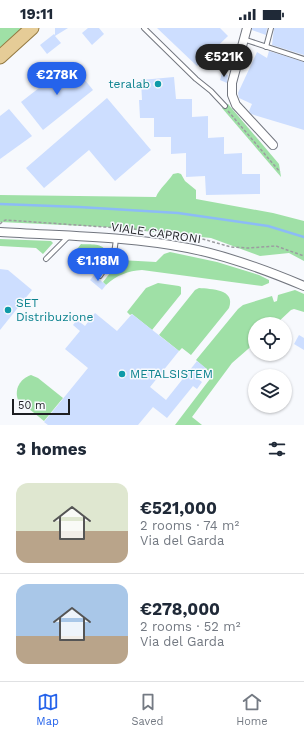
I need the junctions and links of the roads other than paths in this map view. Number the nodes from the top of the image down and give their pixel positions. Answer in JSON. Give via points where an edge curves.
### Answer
{"nodes":[{"id":1,"x":32,"y":28,"type":"edge"},
{"id":2,"x":144,"y":28,"type":"edge"},
{"id":3,"x":246,"y":28,"type":"edge"},
{"id":4,"x":271,"y":28,"type":"edge"},
{"id":5,"x":243,"y":39,"type":"junction"},
{"id":6,"x":266,"y":47,"type":"junction"},
{"id":7,"x":0,"y":57,"type":"edge"},
{"id":8,"x":304,"y":59,"type":"edge"},
{"id":9,"x":225,"y":106,"type":"road end"},
{"id":10,"x":273,"y":145,"type":"dead end"},
{"id":11,"x":0,"y":232,"type":"edge"},
{"id":12,"x":69,"y":236,"type":"junction"},
{"id":13,"x":116,"y":239,"type":"junction"},
{"id":14,"x":46,"y":259,"type":"dead end"},
{"id":15,"x":100,"y":276,"type":"dead end"},
{"id":16,"x":304,"y":286,"type":"edge"}],
"edges":[{"from":1,"to":7,"type":"main road"},
{"from":2,"to":9,"type":"lane"},
{"from":3,"to":5,"type":"street"},
{"from":4,"to":6,"type":"lane"},
{"from":5,"to":6,"type":"lane"},
{"from":5,"to":10,"type":"street","via":[[232,83],[232,95],[236,105]]},
{"from":6,"to":8,"type":"lane"},
{"from":11,"to":12,"type":"street","name":"VIALE CAPRONI"},
{"from":12,"to":13,"type":"street","name":"VIALE CAPRONI"},
{"from":12,"to":14,"type":"lane"},
{"from":13,"to":15,"type":"lane","via":[[116,249]]},
{"from":13,"to":16,"type":"street","name":"VIALE CAPRONI","via":[[169,244],[226,257]]}]}
